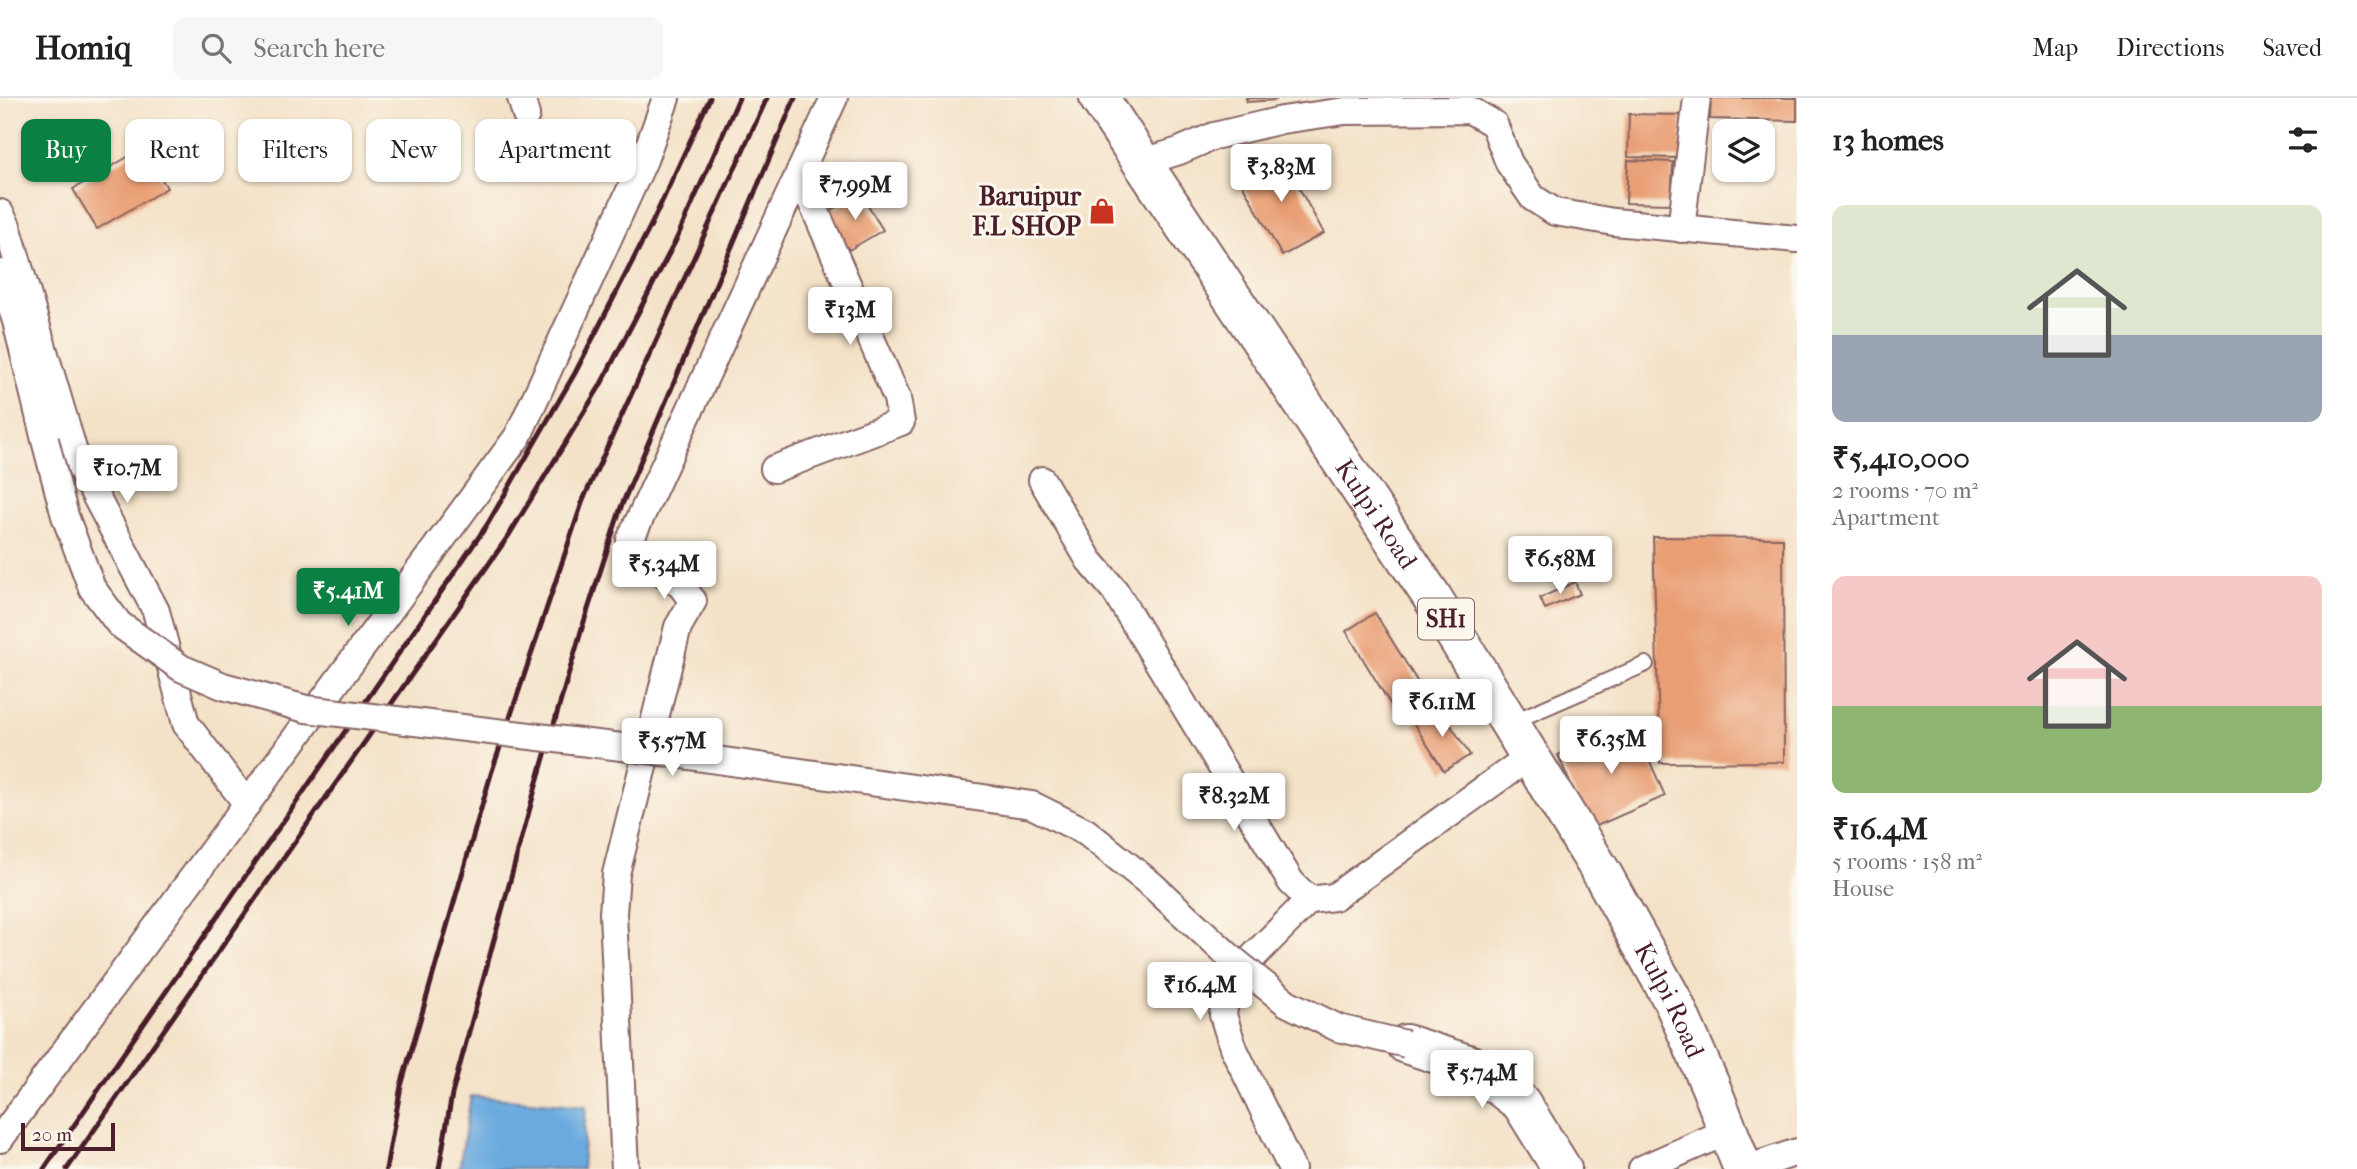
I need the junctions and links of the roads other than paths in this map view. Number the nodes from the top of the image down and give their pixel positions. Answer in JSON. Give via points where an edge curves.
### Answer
{"nodes":[{"id":1,"x":666,"y":98,"type":"edge"},
{"id":2,"x":834,"y":98,"type":"edge"},
{"id":3,"x":1099,"y":98,"type":"edge"},
{"id":4,"x":1697,"y":98,"type":"edge"},
{"id":5,"x":1141,"y":163,"type":"junction"},
{"id":6,"x":799,"y":173,"type":"junction"},
{"id":7,"x":0,"y":213,"type":"edge"},
{"id":8,"x":1681,"y":229,"type":"junction"},
{"id":9,"x":1797,"y":239,"type":"edge"},
{"id":10,"x":0,"y":274,"type":"edge"},
{"id":11,"x":775,"y":469,"type":"dead end"},
{"id":12,"x":1042,"y":480,"type":"dead end"},
{"id":13,"x":1646,"y":664,"type":"dead end"},
{"id":14,"x":1503,"y":726,"type":"junction"},
{"id":15,"x":1530,"y":755,"type":"junction"},
{"id":16,"x":247,"y":804,"type":"junction"},
{"id":17,"x":1309,"y":900,"type":"junction"},
{"id":18,"x":1406,"y":1044,"type":"joint"},
{"id":19,"x":1728,"y":1131,"type":"junction"},
{"id":20,"x":0,"y":1139,"type":"edge"},
{"id":21,"x":1797,"y":1152,"type":"edge"},
{"id":22,"x":625,"y":1169,"type":"edge"},
{"id":23,"x":1292,"y":1169,"type":"edge"},
{"id":24,"x":1562,"y":1169,"type":"edge"},
{"id":25,"x":1642,"y":1169,"type":"edge"},
{"id":26,"x":1744,"y":1169,"type":"edge"}],
"edges":[{"from":1,"to":16,"type":"street","via":[[644,160],[518,436]]},
{"from":2,"to":6,"type":"street"},
{"from":3,"to":5,"type":"main road","name":"Kulpi Road","number":"SH1"},
{"from":4,"to":8,"type":"street"},
{"from":5,"to":8,"type":"street","via":[[1214,136],[1282,120],[1345,111],[1469,110],[1494,124],[1521,181],[1533,198],[1555,212]]},
{"from":5,"to":14,"type":"main road","name":"Kulpi Road","number":"SH1","via":[[1424,586]]},
{"from":6,"to":11,"type":"street","via":[[897,398],[901,422]]},
{"from":6,"to":22,"type":"street","via":[[630,540],[645,561],[680,583],[693,601],[678,627],[616,874],[613,913]]},
{"from":7,"to":16,"type":"street","via":[[76,459],[156,611],[186,724]]},
{"from":8,"to":9,"type":"street"},
{"from":10,"to":18,"type":"street","bridge":true,"via":[[65,516],[92,588],[119,624],[181,668],[306,709],[647,750],[1032,805],[1086,832],[1287,1003],[1338,1028]]},
{"from":12,"to":17,"type":"street","via":[[1291,881]]},
{"from":13,"to":14,"type":"lane"},
{"from":14,"to":15,"type":"main road","name":"Kulpi Road","number":"SH1"},
{"from":15,"to":17,"type":"street","via":[[1334,897]]},
{"from":15,"to":19,"type":"main road","name":"Kulpi Road","number":"SH1","via":[[1673,1001]]},
{"from":16,"to":20,"type":"street"},
{"from":17,"to":23,"type":"street","via":[[1240,970],[1226,994],[1223,1015],[1233,1048]]},
{"from":18,"to":24,"type":"main road","via":[[1471,1065],[1521,1103]]},
{"from":19,"to":25,"type":"street"},
{"from":19,"to":26,"type":"main road","name":"Kulpi Road","number":"SH1"},
{"from":21,"to":26,"type":"street"}]}
